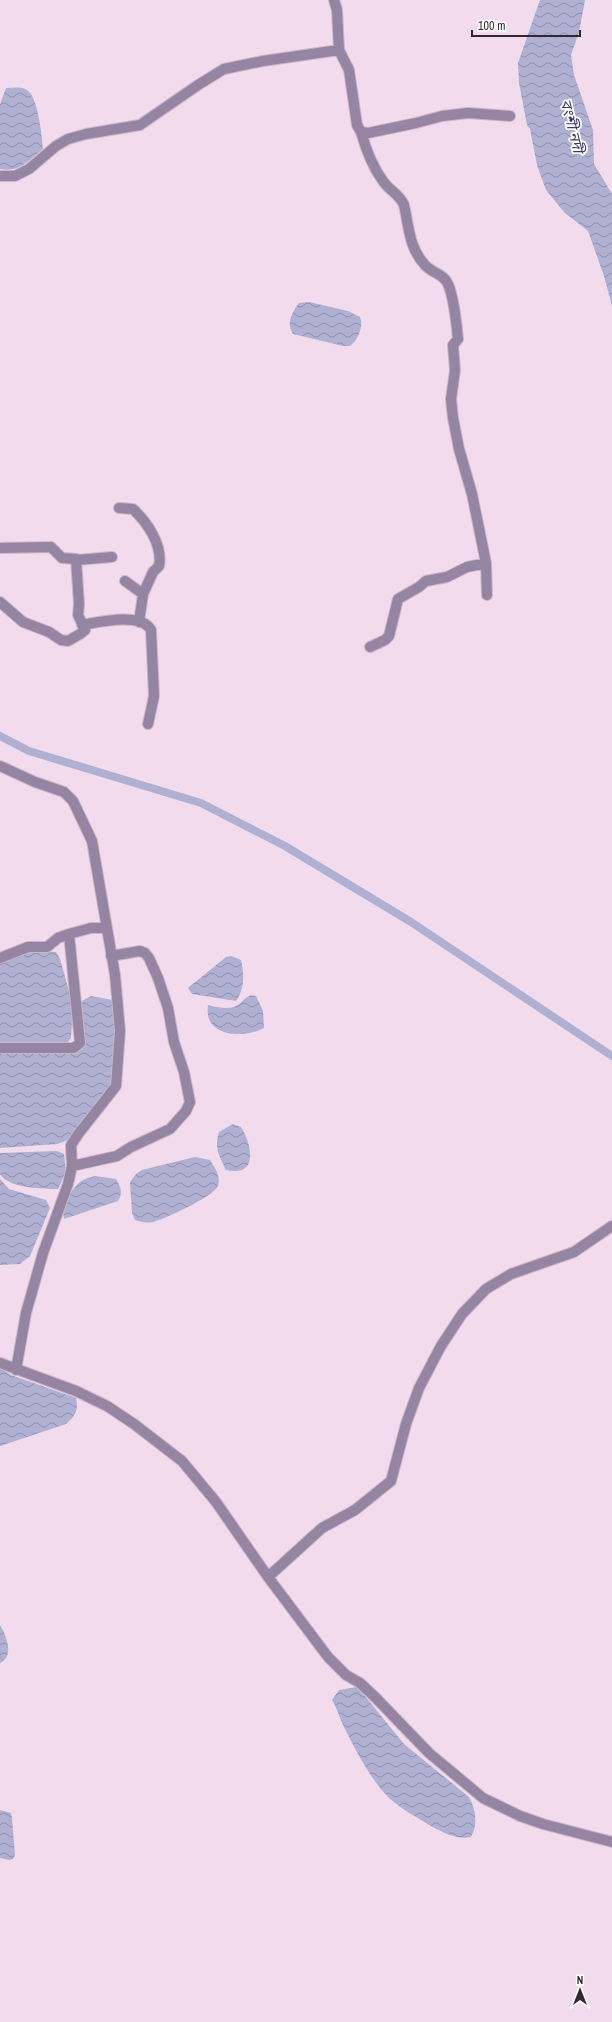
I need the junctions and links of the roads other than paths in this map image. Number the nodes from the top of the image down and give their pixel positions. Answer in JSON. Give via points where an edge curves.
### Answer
{"nodes":[{"id":1,"x":334,"y":0,"type":"edge"},
{"id":2,"x":339,"y":50,"type":"junction"},
{"id":3,"x":510,"y":116,"type":"dead end"},
{"id":4,"x":361,"y":132,"type":"junction"},
{"id":5,"x":0,"y":176,"type":"edge"},
{"id":6,"x":119,"y":508,"type":"dead end"},
{"id":7,"x":0,"y":548,"type":"edge"},
{"id":8,"x":112,"y":557,"type":"dead end"},
{"id":9,"x":77,"y":560,"type":"junction"},
{"id":10,"x":486,"y":563,"type":"junction"},
{"id":11,"x":125,"y":581,"type":"dead end"},
{"id":12,"x":143,"y":594,"type":"junction"},
{"id":13,"x":487,"y":595,"type":"dead end"},
{"id":14,"x":0,"y":602,"type":"edge"},
{"id":15,"x":139,"y":622,"type":"junction"},
{"id":16,"x":82,"y":625,"type":"junction"},
{"id":17,"x":370,"y":647,"type":"dead end"},
{"id":18,"x":148,"y":724,"type":"dead end"},
{"id":19,"x":0,"y":766,"type":"edge"},
{"id":20,"x":106,"y":928,"type":"junction"},
{"id":21,"x":69,"y":934,"type":"junction"},
{"id":22,"x":111,"y":956,"type":"junction"},
{"id":23,"x":0,"y":958,"type":"edge"},
{"id":24,"x":0,"y":1048,"type":"edge"},
{"id":25,"x":72,"y":1166,"type":"junction"},
{"id":26,"x":612,"y":1226,"type":"edge"},
{"id":27,"x":0,"y":1363,"type":"edge"},
{"id":28,"x":16,"y":1370,"type":"junction"},
{"id":29,"x":268,"y":1576,"type":"junction"},
{"id":30,"x":612,"y":1842,"type":"edge"}],
"edges":[{"from":1,"to":2,"type":"street"},
{"from":2,"to":4,"type":"street","via":[[349,70],[357,125]]},
{"from":2,"to":5,"type":"street","via":[[263,61],[224,70],[140,125],[68,139],[30,169],[15,176]]},
{"from":3,"to":4,"type":"street","via":[[468,113],[442,116],[368,133]]},
{"from":4,"to":10,"type":"street","via":[[366,152],[377,172],[401,198],[412,248],[432,272],[445,278],[448,285],[456,317],[458,339],[454,345],[455,370],[451,399],[453,418]]},
{"from":6,"to":12,"type":"street","via":[[133,508],[149,528],[158,546],[160,566],[153,572]]},
{"from":7,"to":9,"type":"street","via":[[51,547],[62,558]]},
{"from":8,"to":9,"type":"street"},
{"from":9,"to":16,"type":"street","via":[[80,604],[78,615]]},
{"from":10,"to":13,"type":"street"},
{"from":10,"to":17,"type":"street","via":[[467,567],[447,577],[426,581],[402,595],[398,599],[389,636]]},
{"from":11,"to":12,"type":"street"},
{"from":12,"to":15,"type":"street"},
{"from":14,"to":16,"type":"street","via":[[23,622],[49,632],[61,640],[68,641],[80,634],[84,630]]},
{"from":15,"to":16,"type":"street","via":[[117,619]]},
{"from":15,"to":18,"type":"street","via":[[151,630],[154,696]]},
{"from":19,"to":20,"type":"street","via":[[64,792],[73,802],[92,841]]},
{"from":20,"to":21,"type":"street","via":[[91,928]]},
{"from":20,"to":22,"type":"street"},
{"from":21,"to":23,"type":"street","via":[[58,938],[47,947],[28,947]]},
{"from":21,"to":24,"type":"street","via":[[80,1043],[74,1048]]},
{"from":22,"to":25,"type":"street","via":[[120,1031],[116,1086],[78,1132],[71,1145]]},
{"from":22,"to":25,"type":"street","via":[[140,951],[149,958],[168,1008],[190,1102],[186,1111],[170,1129],[117,1156]]},
{"from":25,"to":28,"type":"street","via":[[26,1313]]},
{"from":26,"to":29,"type":"street","via":[[574,1252],[510,1274],[486,1289],[462,1314],[441,1346],[419,1388],[406,1424],[391,1481],[355,1510],[322,1528]]},
{"from":27,"to":28,"type":"street"},
{"from":28,"to":29,"type":"street","via":[[76,1391],[107,1406],[164,1446],[188,1467],[205,1488]]},
{"from":29,"to":30,"type":"street","via":[[328,1657],[376,1698],[429,1753],[483,1798],[543,1824]]}]}
